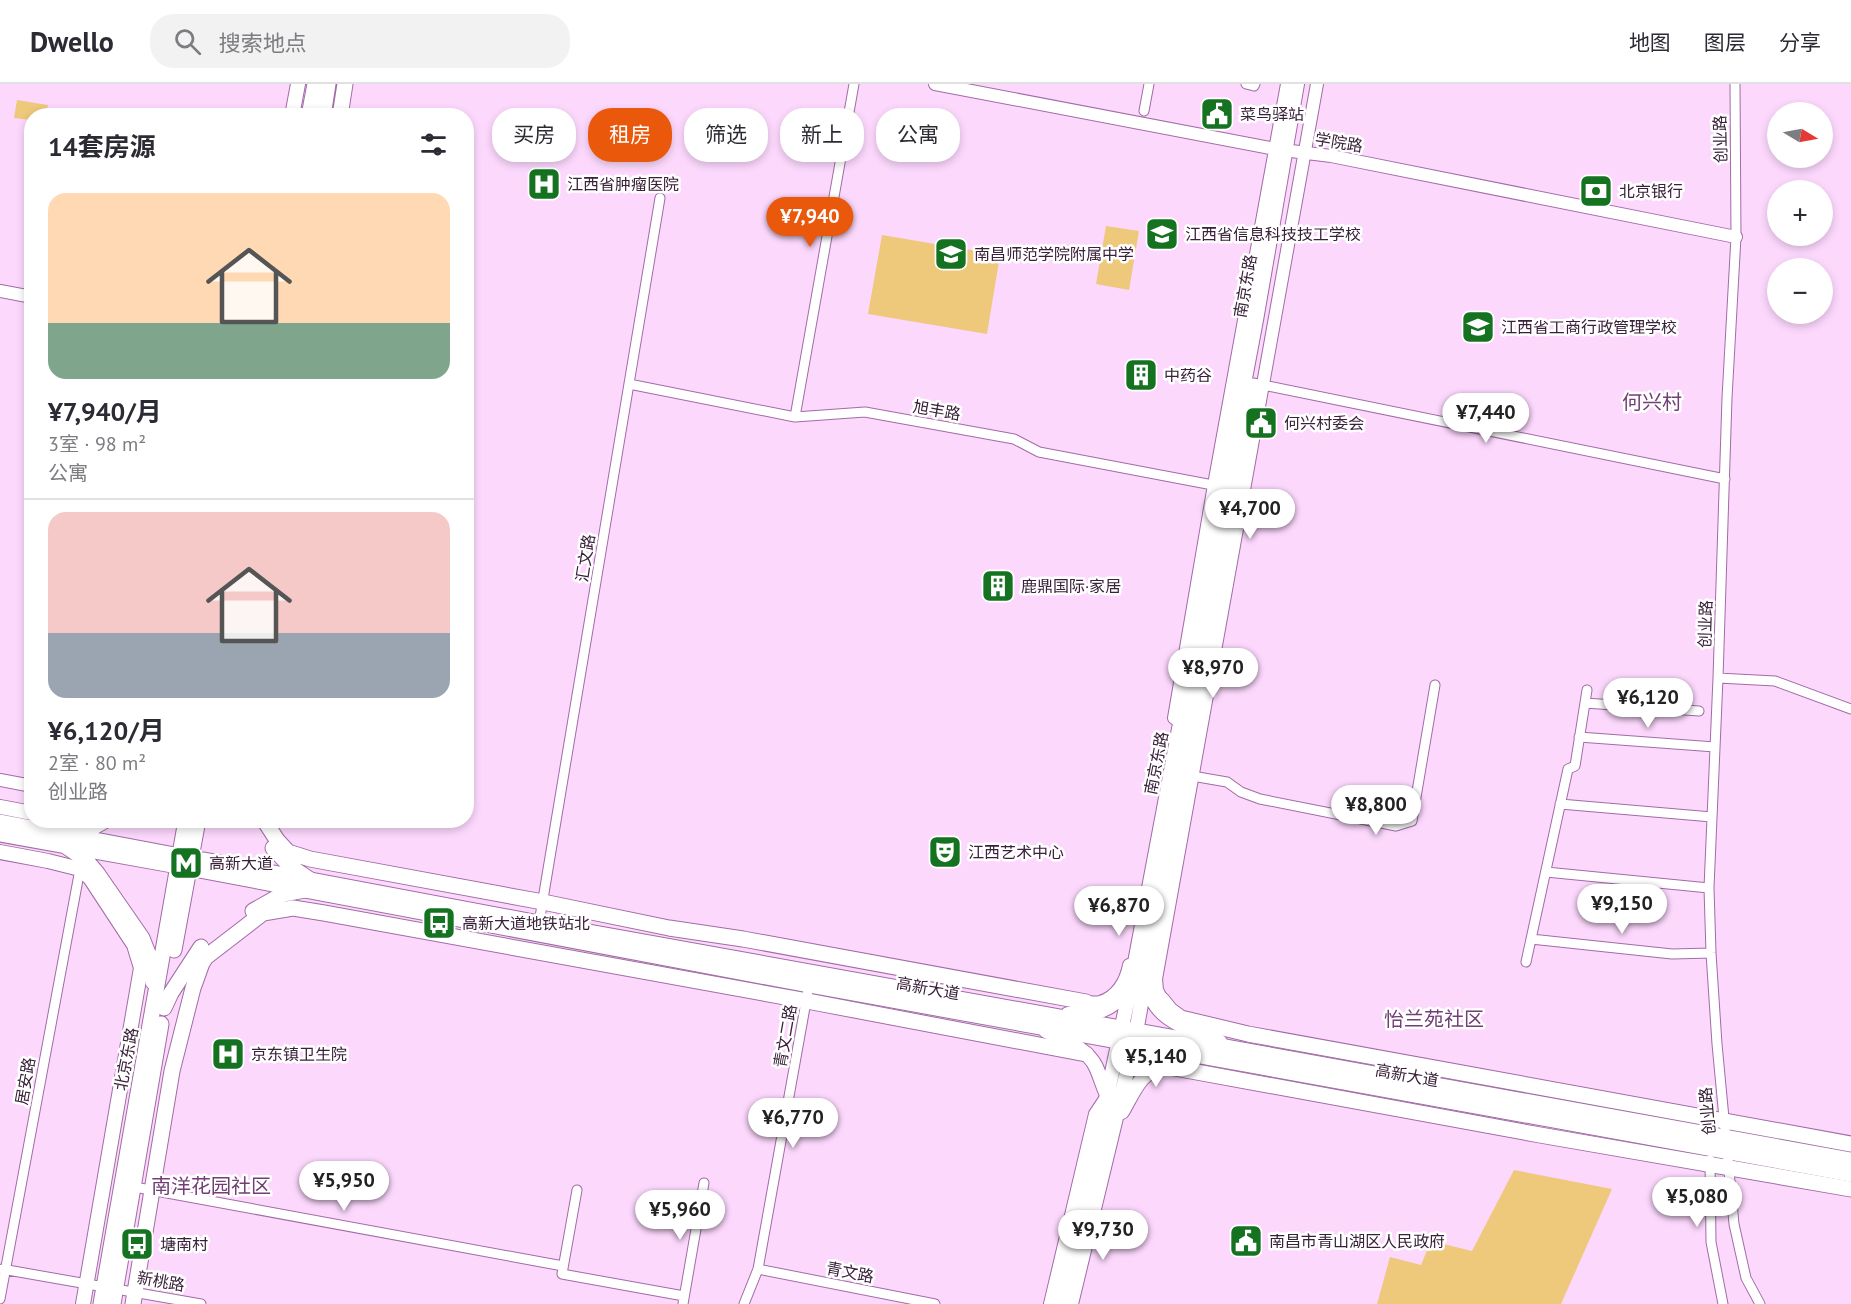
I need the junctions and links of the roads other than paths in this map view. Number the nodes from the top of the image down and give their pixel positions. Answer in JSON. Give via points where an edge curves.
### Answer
{"nodes":[{"id":1,"x":298,"y":84,"type":"edge"},
{"id":2,"x":315,"y":84,"type":"edge"},
{"id":3,"x":328,"y":84,"type":"edge"},
{"id":4,"x":345,"y":84,"type":"edge"},
{"id":5,"x":854,"y":84,"type":"edge"},
{"id":6,"x":935,"y":84,"type":"edge"},
{"id":7,"x":1149,"y":84,"type":"edge"},
{"id":8,"x":1246,"y":84,"type":"edge"},
{"id":9,"x":1255,"y":84,"type":"edge"},
{"id":10,"x":1287,"y":84,"type":"edge"},
{"id":11,"x":1297,"y":84,"type":"edge"},
{"id":12,"x":1306,"y":84,"type":"edge"},
{"id":13,"x":1317,"y":84,"type":"edge"},
{"id":14,"x":1734,"y":84,"type":"edge"},
{"id":15,"x":294,"y":108,"type":"edge"},
{"id":16,"x":310,"y":108,"type":"edge"},
{"id":17,"x":324,"y":108,"type":"edge"},
{"id":18,"x":341,"y":108,"type":"edge"},
{"id":19,"x":1144,"y":111,"type":"dead end"},
{"id":20,"x":1290,"y":151,"type":"junction"},
{"id":21,"x":660,"y":198,"type":"dead end"},
{"id":22,"x":1736,"y":237,"type":"junction"},
{"id":23,"x":0,"y":291,"type":"edge"},
{"id":24,"x":24,"y":296,"type":"edge"},
{"id":25,"x":630,"y":384,"type":"junction"},
{"id":26,"x":1258,"y":384,"type":"junction"},
{"id":27,"x":795,"y":417,"type":"junction"},
{"id":28,"x":1725,"y":479,"type":"junction"},
{"id":29,"x":1225,"y":487,"type":"junction"},
{"id":30,"x":1718,"y":678,"type":"junction"},
{"id":31,"x":1435,"y":685,"type":"dead end"},
{"id":32,"x":1587,"y":690,"type":"dead end"},
{"id":33,"x":1585,"y":703,"type":"junction"},
{"id":34,"x":1851,"y":709,"type":"edge"},
{"id":35,"x":1699,"y":711,"type":"dead end"},
{"id":36,"x":1579,"y":737,"type":"junction"},
{"id":37,"x":1715,"y":747,"type":"junction"},
{"id":38,"x":1192,"y":776,"type":"junction"},
{"id":39,"x":0,"y":780,"type":"edge"},
{"id":40,"x":24,"y":784,"type":"edge"},
{"id":41,"x":1560,"y":804,"type":"junction"},
{"id":42,"x":0,"y":807,"type":"edge"},
{"id":43,"x":24,"y":812,"type":"edge"},
{"id":44,"x":1712,"y":817,"type":"junction"},
{"id":45,"x":0,"y":822,"type":"edge"},
{"id":46,"x":92,"y":828,"type":"edge"},
{"id":47,"x":186,"y":828,"type":"edge"},
{"id":48,"x":196,"y":828,"type":"edge"},
{"id":49,"x":259,"y":828,"type":"edge"},
{"id":50,"x":269,"y":828,"type":"edge"},
{"id":51,"x":0,"y":834,"type":"edge"},
{"id":52,"x":66,"y":840,"type":"junction"},
{"id":53,"x":0,"y":852,"type":"edge"},
{"id":54,"x":185,"y":862,"type":"junction"},
{"id":55,"x":80,"y":868,"type":"junction"},
{"id":56,"x":1546,"y":872,"type":"junction"},
{"id":57,"x":308,"y":885,"type":"junction"},
{"id":58,"x":1709,"y":888,"type":"junction"},
{"id":59,"x":1171,"y":893,"type":"junction"},
{"id":60,"x":543,"y":902,"type":"junction"},
{"id":61,"x":539,"y":923,"type":"junction"},
{"id":62,"x":1154,"y":932,"type":"junction"},
{"id":63,"x":1531,"y":939,"type":"junction"},
{"id":64,"x":1711,"y":953,"type":"junction"},
{"id":65,"x":1149,"y":959,"type":"junction"},
{"id":66,"x":1526,"y":962,"type":"dead end"},
{"id":67,"x":809,"y":985,"type":"junction"},
{"id":68,"x":1130,"y":989,"type":"junction"},
{"id":69,"x":1162,"y":1000,"type":"joint"},
{"id":70,"x":807,"y":1001,"type":"junction"},
{"id":71,"x":1086,"y":1002,"type":"joint"},
{"id":72,"x":159,"y":1006,"type":"junction"},
{"id":73,"x":1038,"y":1020,"type":"junction"},
{"id":74,"x":1128,"y":1036,"type":"junction"},
{"id":75,"x":1236,"y":1049,"type":"junction"},
{"id":76,"x":1086,"y":1054,"type":"junction"},
{"id":77,"x":1200,"y":1055,"type":"junction"},
{"id":78,"x":1164,"y":1066,"type":"junction"},
{"id":79,"x":1107,"y":1096,"type":"junction"},
{"id":80,"x":1723,"y":1120,"type":"junction"},
{"id":81,"x":1115,"y":1121,"type":"junction"},
{"id":82,"x":1851,"y":1144,"type":"edge"},
{"id":83,"x":1726,"y":1152,"type":"junction"},
{"id":84,"x":1710,"y":1156,"type":"junction"},
{"id":85,"x":1851,"y":1160,"type":"edge"},
{"id":86,"x":1851,"y":1174,"type":"edge"},
{"id":87,"x":704,"y":1183,"type":"dead end"},
{"id":88,"x":127,"y":1186,"type":"junction"},
{"id":89,"x":1851,"y":1189,"type":"edge"},
{"id":90,"x":577,"y":1190,"type":"dead end"},
{"id":91,"x":152,"y":1191,"type":"junction"},
{"id":92,"x":1093,"y":1214,"type":"junction"},
{"id":93,"x":563,"y":1266,"type":"junction"},
{"id":94,"x":3,"y":1269,"type":"edge"},
{"id":95,"x":758,"y":1269,"type":"junction"},
{"id":96,"x":87,"y":1283,"type":"junction"},
{"id":97,"x":110,"y":1287,"type":"junction"},
{"id":98,"x":134,"y":1298,"type":"edge"},
{"id":99,"x":0,"y":1299,"type":"edge"},
{"id":100,"x":683,"y":1300,"type":"edge"},
{"id":101,"x":83,"y":1304,"type":"edge"},
{"id":102,"x":101,"y":1304,"type":"edge"},
{"id":103,"x":113,"y":1304,"type":"edge"},
{"id":104,"x":201,"y":1304,"type":"edge"},
{"id":105,"x":744,"y":1304,"type":"edge"},
{"id":106,"x":936,"y":1304,"type":"edge"},
{"id":107,"x":1050,"y":1304,"type":"edge"},
{"id":108,"x":1059,"y":1304,"type":"edge"},
{"id":109,"x":1071,"y":1304,"type":"edge"},
{"id":110,"x":1077,"y":1304,"type":"edge"},
{"id":111,"x":1723,"y":1304,"type":"edge"},
{"id":112,"x":1760,"y":1304,"type":"edge"}],
"edges":[{"from":1,"to":15,"type":"main road"},
{"from":2,"to":16,"type":"main road"},
{"from":3,"to":17,"type":"main road"},
{"from":4,"to":18,"type":"main road"},
{"from":5,"to":27,"type":"street"},
{"from":6,"to":20,"type":"street","name":"学院路"},
{"from":7,"to":19,"type":"street"},
{"from":8,"to":9,"type":"street"},
{"from":10,"to":20,"type":"street"},
{"from":11,"to":20,"type":"main road","name":"南京东路"},
{"from":12,"to":20,"type":"main road","name":"南京东路"},
{"from":13,"to":20,"type":"street"},
{"from":14,"to":22,"type":"street","name":"创业路"},
{"from":20,"to":22,"type":"street","name":"学院路"},
{"from":20,"to":26,"type":"main road","name":"南京东路"},
{"from":20,"to":29,"type":"main road","name":"南京东路"},
{"from":21,"to":25,"type":"street","name":"汇文路"},
{"from":22,"to":28,"type":"street","name":"创业路"},
{"from":23,"to":24,"type":"street"},
{"from":25,"to":27,"type":"street","name":"旭丰路"},
{"from":25,"to":60,"type":"street","name":"汇文路"},
{"from":26,"to":28,"type":"street"},
{"from":26,"to":29,"type":"main road","name":"南京东路"},
{"from":26,"to":38,"type":"street"},
{"from":27,"to":29,"type":"street","name":"旭丰路","via":[[865,412],[1014,439],[1039,452]]},
{"from":28,"to":30,"type":"street","name":"创业路"},
{"from":29,"to":62,"type":"main road","name":"南京东路"},
{"from":29,"to":68,"type":"main road","name":"南京东路"},
{"from":29,"to":71,"type":"street","via":[[1127,976],[1121,987],[1100,1002]]},
{"from":30,"to":34,"type":"street","via":[[1775,681]]},
{"from":30,"to":37,"type":"street","name":"创业路"},
{"from":31,"to":38,"type":"street","via":[[1412,821],[1396,826],[1260,799],[1227,782]]},
{"from":32,"to":33,"type":"street"},
{"from":33,"to":35,"type":"street"},
{"from":33,"to":36,"type":"street"},
{"from":36,"to":37,"type":"street"},
{"from":36,"to":41,"type":"street","via":[[1575,766],[1568,769]]},
{"from":37,"to":44,"type":"street","name":"创业路"},
{"from":38,"to":59,"type":"street"},
{"from":39,"to":40,"type":"street"},
{"from":41,"to":44,"type":"street"},
{"from":41,"to":56,"type":"street"},
{"from":42,"to":43,"type":"main road"},
{"from":44,"to":58,"type":"street","name":"创业路"},
{"from":45,"to":52,"type":"main road","name":"高新大道"},
{"from":46,"to":52,"type":"main road"},
{"from":47,"to":54,"type":"main road","name":"北京东路"},
{"from":48,"to":54,"type":"main road","name":"北京东路"},
{"from":49,"to":57,"type":"main road"},
{"from":50,"to":60,"type":"main road","via":[[288,852],[310,859]]},
{"from":51,"to":52,"type":"main road","name":"高新大道"},
{"from":52,"to":54,"type":"main road","name":"高新大道"},
{"from":52,"to":72,"type":"main road","via":[[98,873],[142,938]]},
{"from":53,"to":55,"type":"main road"},
{"from":54,"to":57,"type":"main road","name":"高新大道"},
{"from":54,"to":72,"type":"main road","name":"北京东路"},
{"from":55,"to":94,"type":"street","name":"居安路"},
{"from":55,"to":96,"type":"main road","via":[[134,945],[141,968]]},
{"from":56,"to":58,"type":"street"},
{"from":56,"to":63,"type":"street"},
{"from":57,"to":61,"type":"main road","name":"高新大道"},
{"from":57,"to":67,"type":"main road","name":"高新大道"},
{"from":57,"to":72,"type":"main road","via":[[255,909],[200,949]]},
{"from":58,"to":64,"type":"street","name":"创业路"},
{"from":59,"to":62,"type":"street"},
{"from":59,"to":69,"type":"street","via":[[1156,979]]},
{"from":60,"to":61,"type":"street","name":"汇文路"},
{"from":60,"to":71,"type":"main road"},
{"from":61,"to":73,"type":"main road","name":"高新大道"},
{"from":62,"to":65,"type":"main road","name":"南京东路"},
{"from":63,"to":64,"type":"street","via":[[1672,954]]},
{"from":63,"to":66,"type":"street"},
{"from":64,"to":80,"type":"street","name":"创业路"},
{"from":65,"to":74,"type":"main road","name":"南京东路"},
{"from":65,"to":75,"type":"main road","via":[[1149,991],[1168,1019]]},
{"from":67,"to":70,"type":"street","name":"青文二路"},
{"from":67,"to":73,"type":"main road","name":"高新大道"},
{"from":68,"to":73,"type":"main road","via":[[1120,1000],[1093,1014]]},
{"from":68,"to":74,"type":"main road","name":"南京东路"},
{"from":69,"to":80,"type":"main road","via":[[1181,1018],[1212,1026]]},
{"from":70,"to":76,"type":"main road"},
{"from":70,"to":91,"type":"main road","via":[[324,913],[292,908],[263,913],[202,963],[172,1071]]},
{"from":70,"to":95,"type":"street","name":"青文二路"},
{"from":72,"to":88,"type":"main road","name":"北京东路"},
{"from":73,"to":74,"type":"main road","name":"高新大道"},
{"from":73,"to":76,"type":"main road"},
{"from":74,"to":75,"type":"main road","name":"高新大道"},
{"from":74,"to":77,"type":"main road","name":"高新大道"},
{"from":74,"to":79,"type":"main road","name":"南京东路"},
{"from":74,"to":81,"type":"main road","name":"南京东路"},
{"from":75,"to":83,"type":"main road","name":"高新大道"},
{"from":76,"to":79,"type":"main road","via":[[1095,1065]]},
{"from":77,"to":78,"type":"main road"},
{"from":77,"to":84,"type":"main road","name":"高新大道"},
{"from":78,"to":81,"type":"main road","via":[[1142,1079]]},
{"from":78,"to":84,"type":"main road","via":[[1540,1135]]},
{"from":79,"to":107,"type":"street","via":[[1095,1114]]},
{"from":79,"to":108,"type":"main road","name":"南京东路"},
{"from":80,"to":82,"type":"main road"},
{"from":80,"to":83,"type":"street","name":"创业路"},
{"from":81,"to":92,"type":"main road","name":"南京东路"},
{"from":83,"to":84,"type":"main road","name":"高新大道"},
{"from":83,"to":85,"type":"main road","name":"高新大道"},
{"from":83,"to":86,"type":"main road","name":"高新大道"},
{"from":83,"to":89,"type":"main road"},
{"from":83,"to":112,"type":"street","name":"创业路","via":[[1734,1224],[1746,1278]]},
{"from":84,"to":111,"type":"street","via":[[1711,1242]]},
{"from":87,"to":100,"type":"street"},
{"from":88,"to":91,"type":"street"},
{"from":88,"to":97,"type":"main road","name":"北京东路"},
{"from":90,"to":93,"type":"street"},
{"from":91,"to":93,"type":"street"},
{"from":91,"to":98,"type":"main road"},
{"from":92,"to":109,"type":"main road","name":"南京东路"},
{"from":92,"to":110,"type":"street","via":[[1094,1235]]},
{"from":93,"to":100,"type":"street","via":[[562,1274]]},
{"from":94,"to":96,"type":"street","name":"新桃路"},
{"from":94,"to":99,"type":"street","name":"居安路"},
{"from":95,"to":105,"type":"street","name":"青文二路"},
{"from":95,"to":106,"type":"street","name":"青文路"},
{"from":96,"to":97,"type":"street","name":"新桃路"},
{"from":96,"to":101,"type":"main road"},
{"from":97,"to":98,"type":"street","name":"新桃路"},
{"from":97,"to":102,"type":"main road","name":"北京东路"},
{"from":97,"to":103,"type":"main road","name":"北京东路"},
{"from":98,"to":104,"type":"street","name":"新桃路"}]}
